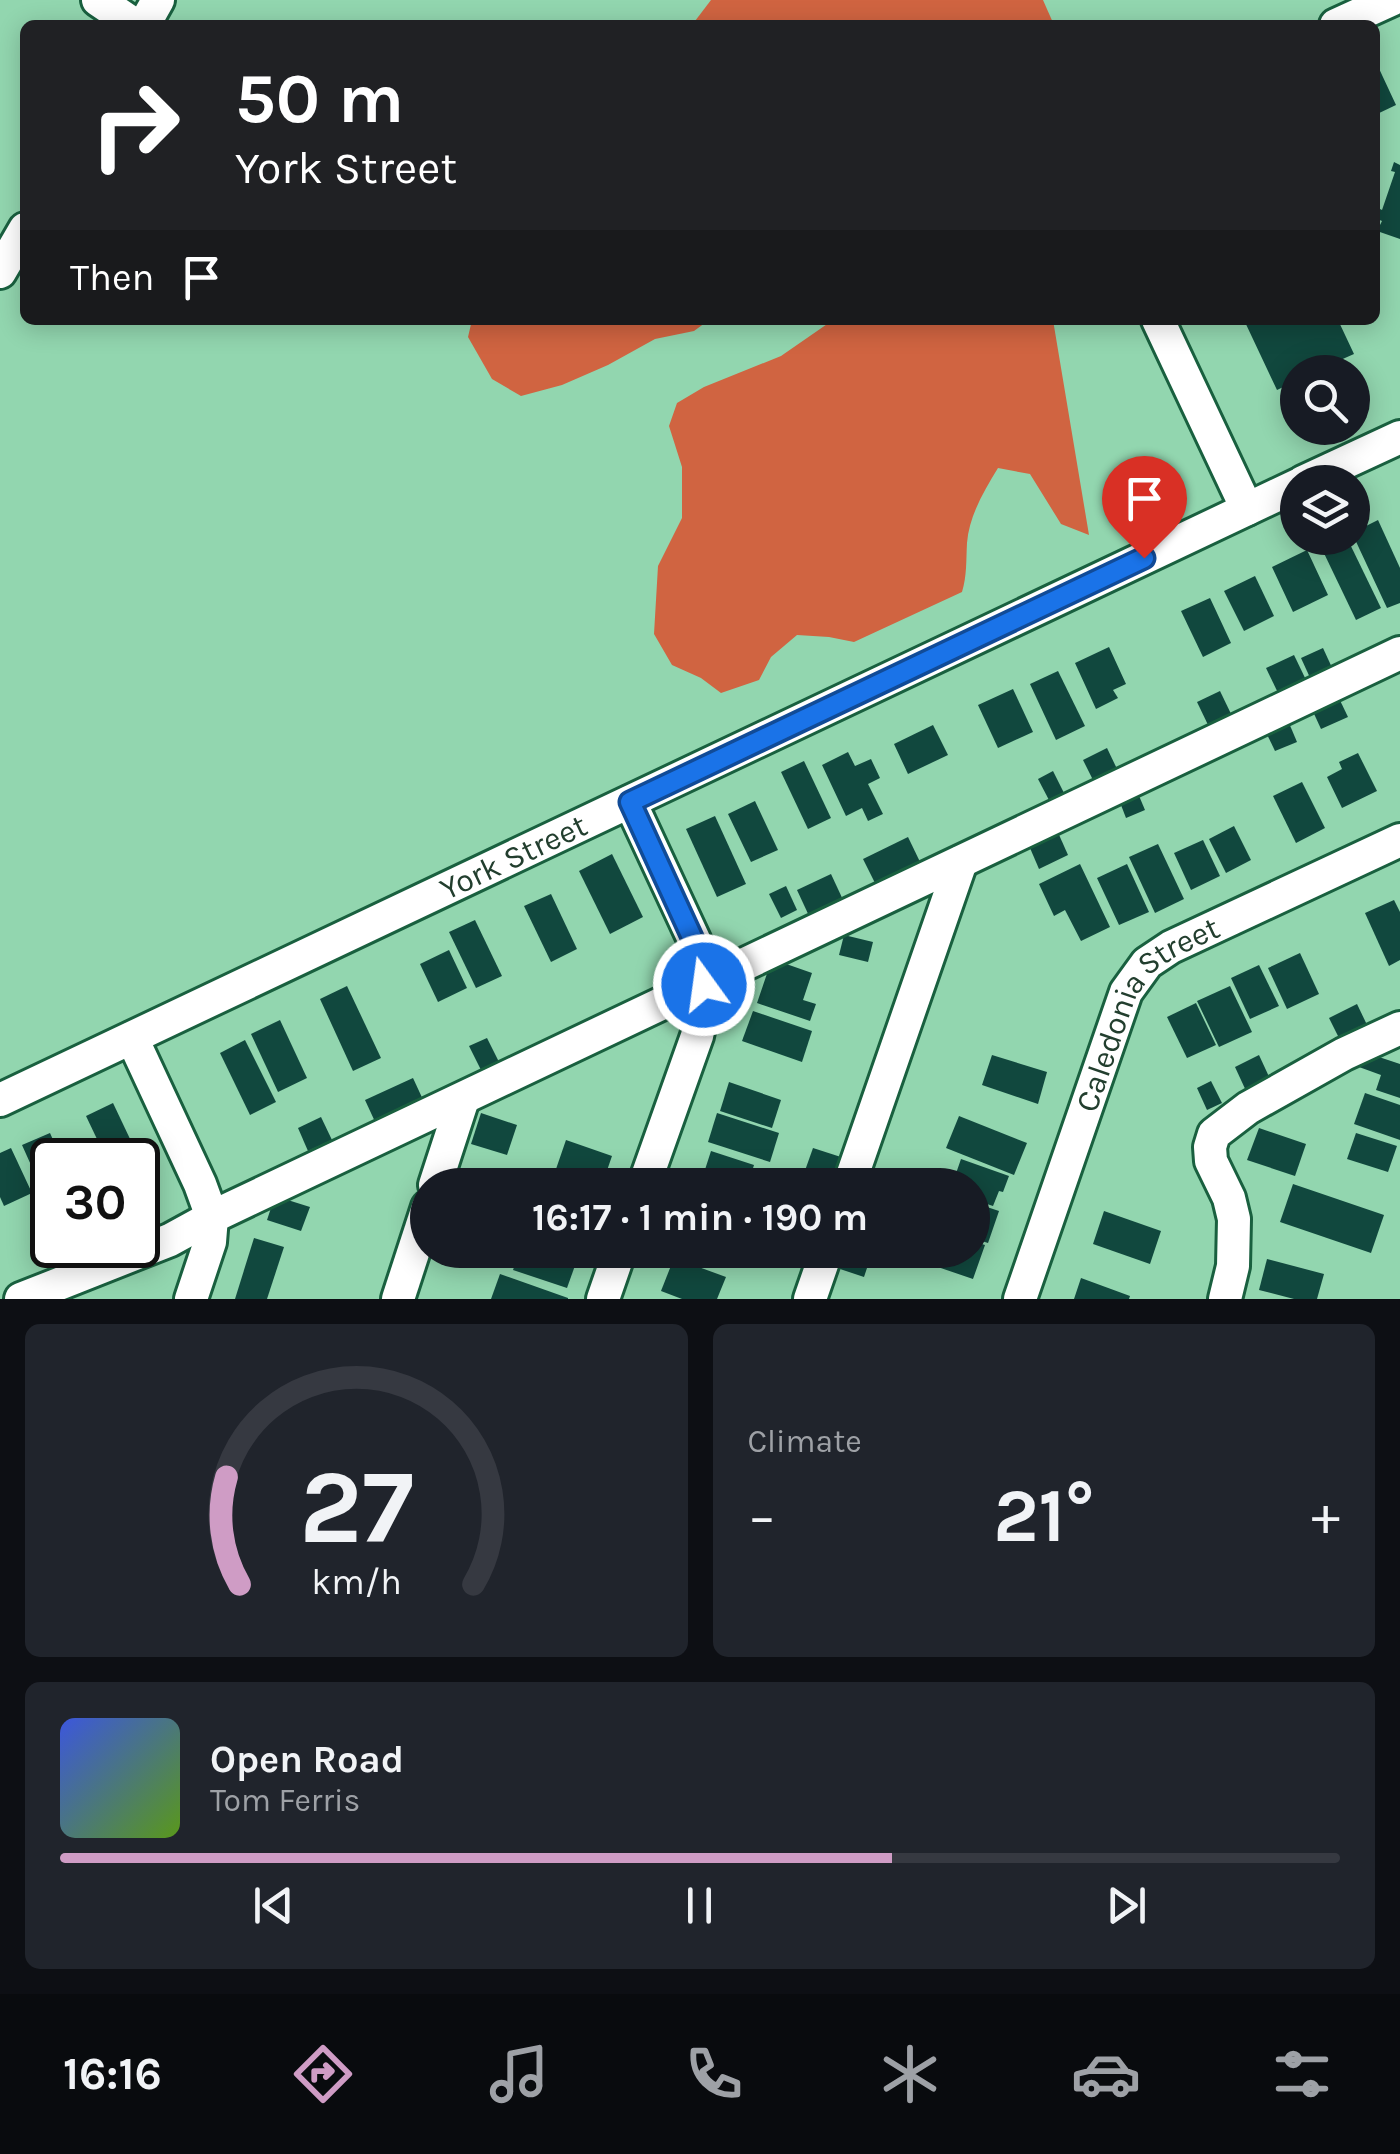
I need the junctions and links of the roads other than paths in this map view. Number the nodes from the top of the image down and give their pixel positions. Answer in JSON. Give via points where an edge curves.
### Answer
{"nodes":[{"id":1,"x":98,"y":0,"type":"edge"},
{"id":2,"x":1391,"y":0,"type":"edge"},
{"id":3,"x":127,"y":20,"type":"edge"},
{"id":4,"x":1347,"y":20,"type":"edge"},
{"id":5,"x":20,"y":235,"type":"edge"},
{"id":6,"x":2,"y":261,"type":"edge"},
{"id":7,"x":1160,"y":325,"type":"edge"},
{"id":8,"x":1396,"y":449,"type":"edge"},
{"id":9,"x":1352,"y":465,"type":"edge"},
{"id":10,"x":1280,"y":493,"type":"edge"},
{"id":11,"x":1247,"y":509,"type":"junction"},
{"id":12,"x":1400,"y":653,"type":"edge"},
{"id":13,"x":630,"y":802,"type":"junction"},
{"id":14,"x":1400,"y":840,"type":"edge"},
{"id":15,"x":961,"y":862,"type":"junction"},
{"id":16,"x":704,"y":985,"type":"junction"},
{"id":17,"x":1400,"y":1028,"type":"edge"},
{"id":18,"x":132,"y":1038,"type":"junction"},
{"id":19,"x":463,"y":1099,"type":"junction"},
{"id":20,"x":0,"y":1100,"type":"edge"},
{"id":21,"x":441,"y":1168,"type":"edge"},
{"id":22,"x":650,"y":1168,"type":"edge"},
{"id":23,"x":855,"y":1168,"type":"edge"},
{"id":24,"x":212,"y":1217,"type":"junction"},
{"id":25,"x":410,"y":1262,"type":"edge"},
{"id":26,"x":614,"y":1268,"type":"edge"},
{"id":27,"x":820,"y":1268,"type":"edge"},
{"id":28,"x":21,"y":1299,"type":"edge"},
{"id":29,"x":192,"y":1299,"type":"edge"},
{"id":30,"x":398,"y":1299,"type":"edge"},
{"id":31,"x":603,"y":1299,"type":"edge"},
{"id":32,"x":810,"y":1299,"type":"edge"},
{"id":33,"x":1020,"y":1299,"type":"edge"},
{"id":34,"x":1226,"y":1299,"type":"edge"}],
"edges":[{"from":1,"to":3,"type":"street"},
{"from":2,"to":4,"type":"street"},
{"from":5,"to":6,"type":"street"},
{"from":7,"to":11,"type":"street"},
{"from":8,"to":9,"type":"street","name":"York Street"},
{"from":10,"to":11,"type":"street","name":"York Street"},
{"from":11,"to":13,"type":"street","name":"York Street"},
{"from":12,"to":15,"type":"street"},
{"from":13,"to":16,"type":"street","via":[[696,946]]},
{"from":13,"to":18,"type":"street","name":"York Street"},
{"from":14,"to":33,"type":"street","name":"Caledonia Street","via":[[1147,963],[1126,992]]},
{"from":15,"to":16,"type":"street"},
{"from":15,"to":23,"type":"street"},
{"from":16,"to":19,"type":"street"},
{"from":16,"to":22,"type":"street","via":[[696,1036]]},
{"from":17,"to":34,"type":"street","via":[[1264,1099],[1214,1134],[1211,1161],[1234,1219]]},
{"from":18,"to":20,"type":"street","name":"York Street"},
{"from":18,"to":24,"type":"street"},
{"from":19,"to":21,"type":"street"},
{"from":19,"to":24,"type":"street"},
{"from":24,"to":28,"type":"street"},
{"from":24,"to":29,"type":"street"},
{"from":25,"to":30,"type":"street"},
{"from":26,"to":31,"type":"street"},
{"from":27,"to":32,"type":"street"}]}
